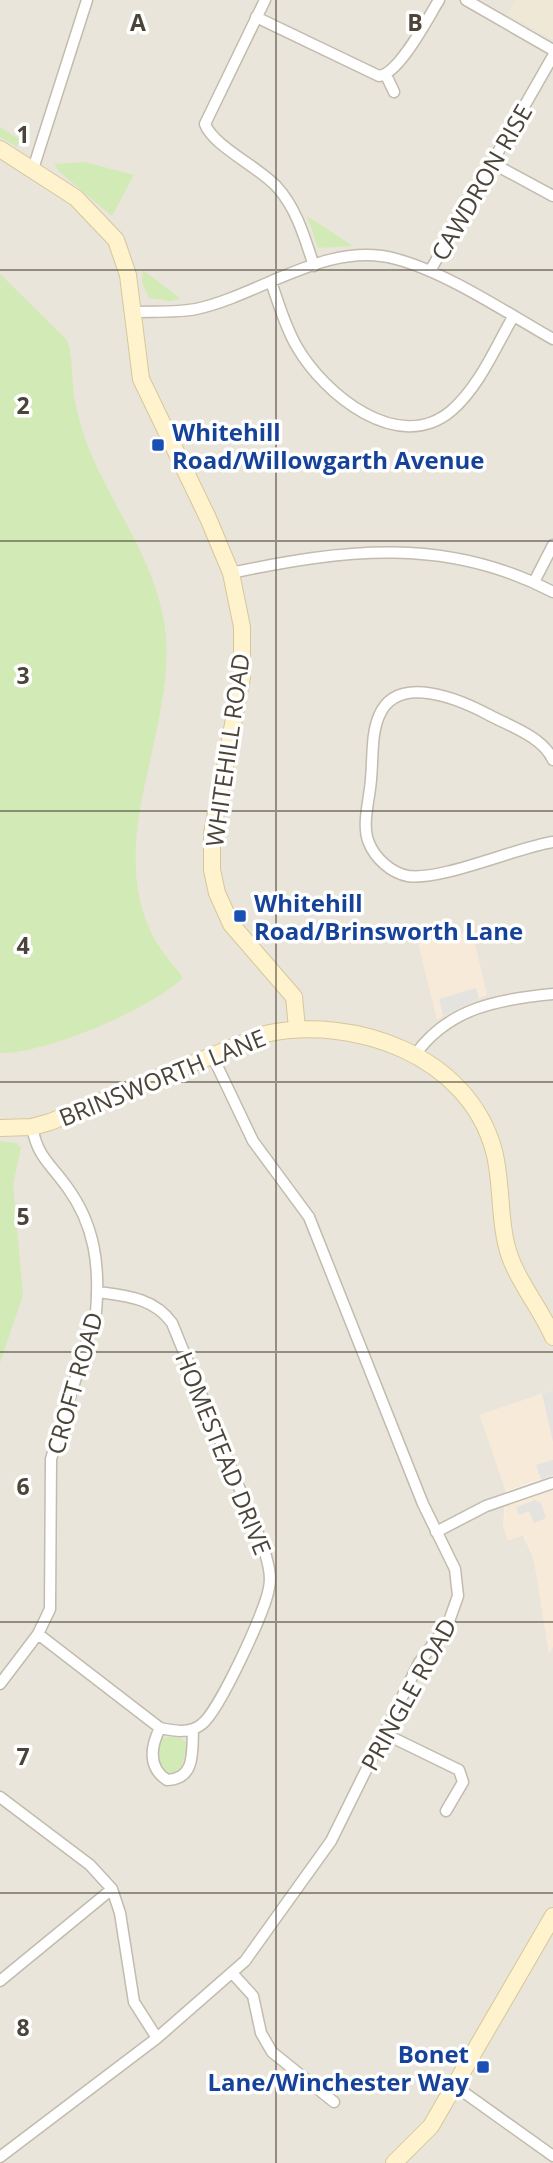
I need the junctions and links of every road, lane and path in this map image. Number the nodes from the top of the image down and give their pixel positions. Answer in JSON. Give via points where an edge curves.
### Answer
{"nodes":[{"id":1,"x":87,"y":0,"type":"edge"},
{"id":2,"x":265,"y":0,"type":"edge"},
{"id":3,"x":439,"y":0,"type":"edge"},
{"id":4,"x":466,"y":0,"type":"edge"},
{"id":5,"x":256,"y":18,"type":"junction"},
{"id":6,"x":553,"y":50,"type":"edge"},
{"id":7,"x":553,"y":56,"type":"edge"},
{"id":8,"x":386,"y":75,"type":"junction"},
{"id":9,"x":394,"y":92,"type":"dead end"},
{"id":10,"x":0,"y":149,"type":"edge"},
{"id":11,"x":492,"y":163,"type":"junction"},
{"id":12,"x":33,"y":169,"type":"junction"},
{"id":13,"x":553,"y":196,"type":"edge"},
{"id":14,"x":314,"y":266,"type":"junction"},
{"id":15,"x":430,"y":271,"type":"junction"},
{"id":16,"x":271,"y":282,"type":"junction"},
{"id":17,"x":132,"y":312,"type":"junction"},
{"id":18,"x":513,"y":317,"type":"junction"},
{"id":19,"x":553,"y":339,"type":"edge"},
{"id":20,"x":553,"y":545,"type":"edge"},
{"id":21,"x":231,"y":573,"type":"junction"},
{"id":22,"x":534,"y":582,"type":"junction"},
{"id":23,"x":553,"y":592,"type":"edge"},
{"id":24,"x":553,"y":760,"type":"edge"},
{"id":25,"x":553,"y":842,"type":"edge"},
{"id":26,"x":553,"y":994,"type":"edge"},
{"id":27,"x":297,"y":1028,"type":"junction"},
{"id":28,"x":211,"y":1054,"type":"junction"},
{"id":29,"x":415,"y":1055,"type":"junction"},
{"id":30,"x":32,"y":1127,"type":"junction"},
{"id":31,"x":0,"y":1128,"type":"edge"},
{"id":32,"x":98,"y":1292,"type":"junction"},
{"id":33,"x":553,"y":1337,"type":"edge"},
{"id":34,"x":553,"y":1483,"type":"edge"},
{"id":35,"x":436,"y":1532,"type":"junction"},
{"id":36,"x":38,"y":1634,"type":"junction"},
{"id":37,"x":0,"y":1684,"type":"edge"},
{"id":38,"x":160,"y":1728,"type":"junction"},
{"id":39,"x":193,"y":1729,"type":"junction"},
{"id":40,"x":383,"y":1732,"type":"junction"},
{"id":41,"x":0,"y":1797,"type":"edge"},
{"id":42,"x":446,"y":1811,"type":"dead end"},
{"id":43,"x":112,"y":1889,"type":"junction"},
{"id":44,"x":553,"y":1916,"type":"edge"},
{"id":45,"x":233,"y":1974,"type":"junction"},
{"id":46,"x":0,"y":1981,"type":"edge"},
{"id":47,"x":157,"y":2038,"type":"junction"},
{"id":48,"x":455,"y":2086,"type":"junction"},
{"id":49,"x":334,"y":2102,"type":"dead end"},
{"id":50,"x":553,"y":2156,"type":"edge"},
{"id":51,"x":0,"y":2157,"type":"edge"},
{"id":52,"x":394,"y":2163,"type":"edge"}],
"edges":[{"from":1,"to":12,"type":"street"},
{"from":2,"to":5,"type":"street"},
{"from":3,"to":8,"type":"street"},
{"from":4,"to":6,"type":"street"},
{"from":5,"to":8,"type":"street","via":[[369,74]]},
{"from":5,"to":14,"type":"street","via":[[205,124],[211,137],[246,159],[280,190],[291,205]]},
{"from":7,"to":11,"type":"street","name":"CAWDRON RISE"},
{"from":8,"to":9,"type":"street"},
{"from":10,"to":12,"type":"street","name":"WHITEHILL ROAD"},
{"from":11,"to":13,"type":"street"},
{"from":11,"to":15,"type":"street","name":"CAWDRON RISE"},
{"from":12,"to":17,"type":"street","name":"WHITEHILL ROAD","via":[[76,198],[116,240],[128,275]]},
{"from":14,"to":15,"type":"street","via":[[361,255],[395,258]]},
{"from":14,"to":16,"type":"street"},
{"from":15,"to":18,"type":"street"},
{"from":16,"to":17,"type":"street","via":[[195,309]]},
{"from":16,"to":18,"type":"street","via":[[292,337],[310,367],[363,413],[406,427],[433,422],[463,398]]},
{"from":17,"to":21,"type":"street","name":"WHITEHILL ROAD","via":[[141,379]]},
{"from":18,"to":19,"type":"street"},
{"from":20,"to":22,"type":"street"},
{"from":21,"to":22,"type":"street","via":[[384,551],[473,560]]},
{"from":21,"to":27,"type":"street","name":"WHITEHILL ROAD","via":[[242,626],[242,677],[212,834],[212,870],[231,924],[294,997]]},
{"from":22,"to":23,"type":"street"},
{"from":24,"to":25,"type":"street","via":[[542,744],[454,698],[422,692],[398,698],[385,707],[376,727],[366,828],[373,852],[394,871],[422,877]]},
{"from":26,"to":29,"type":"street","via":[[514,998],[461,1014],[444,1023]]},
{"from":27,"to":28,"type":"street","name":"BRINSWORTH LANE","via":[[265,1034]]},
{"from":27,"to":29,"type":"street","name":"BRINSWORTH LANE","via":[[354,1032]]},
{"from":28,"to":30,"type":"street","name":"BRINSWORTH LANE"},
{"from":28,"to":35,"type":"street","name":"PRINGLE ROAD","via":[[253,1142],[309,1217]]},
{"from":29,"to":33,"type":"street","name":"BRINSWORTH LANE","via":[[449,1079],[486,1129],[498,1170],[510,1256]]},
{"from":30,"to":31,"type":"street","name":"BRINSWORTH LANE"},
{"from":30,"to":32,"type":"street","name":"CROFT ROAD","via":[[40,1157],[66,1185],[86,1220],[96,1253]]},
{"from":32,"to":36,"type":"street","name":"CROFT ROAD","via":[[51,1459],[52,1597]]},
{"from":32,"to":39,"type":"street","name":"HOMESTEAD DRIVE","via":[[142,1299],[172,1323],[269,1564],[270,1586],[258,1620],[217,1704]]},
{"from":34,"to":35,"type":"street","via":[[486,1506]]},
{"from":35,"to":40,"type":"street","name":"PRINGLE ROAD","via":[[455,1569],[455,1610],[419,1663]]},
{"from":36,"to":37,"type":"street","name":"CROFT ROAD"},
{"from":36,"to":38,"type":"street"},
{"from":38,"to":39,"type":"street"},
{"from":38,"to":39,"type":"street","via":[[153,1742],[153,1760],[167,1780],[190,1769]]},
{"from":40,"to":42,"type":"street","via":[[459,1770],[463,1782]]},
{"from":40,"to":45,"type":"street","name":"PRINGLE ROAD","via":[[318,1864]]},
{"from":41,"to":43,"type":"street","via":[[90,1865]]},
{"from":43,"to":46,"type":"street"},
{"from":43,"to":47,"type":"street","via":[[134,2002]]},
{"from":44,"to":48,"type":"street"},
{"from":45,"to":47,"type":"street","name":"PRINGLE ROAD"},
{"from":45,"to":49,"type":"street","via":[[253,1996],[261,2033],[272,2052]]},
{"from":47,"to":51,"type":"street","name":"PRINGLE ROAD"},
{"from":48,"to":50,"type":"street"},
{"from":48,"to":52,"type":"street","via":[[431,2126]]}]}
